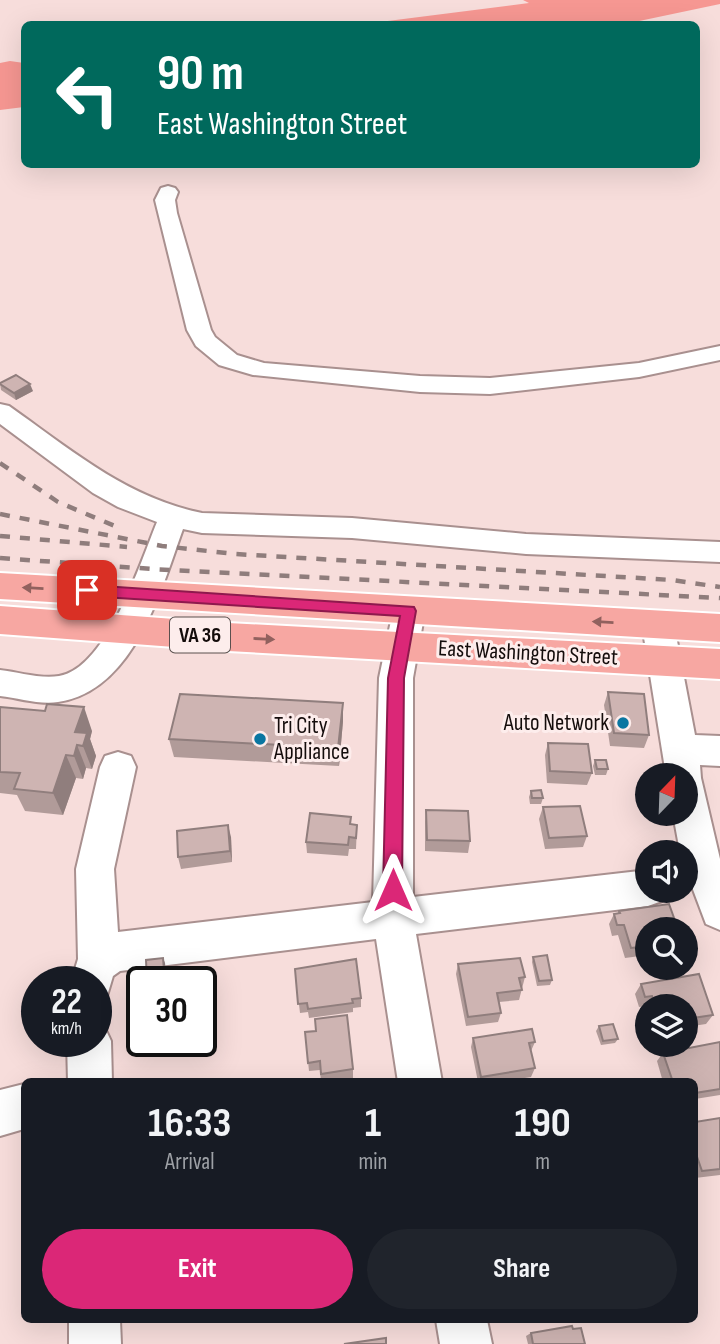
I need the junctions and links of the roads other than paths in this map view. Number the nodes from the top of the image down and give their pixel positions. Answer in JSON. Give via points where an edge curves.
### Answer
{"nodes":[{"id":1,"x":168,"y":192,"type":"dead end"},
{"id":2,"x":720,"y":353,"type":"edge"},
{"id":3,"x":0,"y":412,"type":"edge"},
{"id":4,"x":173,"y":517,"type":"junction"},
{"id":5,"x":720,"y":552,"type":"edge"},
{"id":6,"x":0,"y":586,"type":"edge"},
{"id":7,"x":142,"y":593,"type":"junction"},
{"id":8,"x":0,"y":620,"type":"edge"},
{"id":9,"x":720,"y":628,"type":"edge"},
{"id":10,"x":405,"y":629,"type":"junction"},
{"id":11,"x":127,"y":630,"type":"junction"},
{"id":12,"x":661,"y":643,"type":"junction"},
{"id":13,"x":720,"y":664,"type":"edge"},
{"id":14,"x":0,"y":683,"type":"edge"},
{"id":15,"x":720,"y":751,"type":"edge"},
{"id":16,"x":682,"y":763,"type":"edge"},
{"id":17,"x":697,"y":763,"type":"edge"},
{"id":18,"x":118,"y":766,"type":"dead end"},
{"id":19,"x":694,"y":826,"type":"edge"},
{"id":20,"x":708,"y":888,"type":"edge"},
{"id":21,"x":635,"y":890,"type":"edge"},
{"id":22,"x":393,"y":918,"type":"junction"},
{"id":23,"x":95,"y":966,"type":"edge"},
{"id":24,"x":100,"y":966,"type":"edge"},
{"id":25,"x":89,"y":1057,"type":"edge"},
{"id":26,"x":90,"y":1078,"type":"edge"},
{"id":27,"x":419,"y":1078,"type":"edge"},
{"id":28,"x":21,"y":1108,"type":"edge"},
{"id":29,"x":0,"y":1113,"type":"edge"},
{"id":30,"x":95,"y":1323,"type":"edge"},
{"id":31,"x":462,"y":1323,"type":"edge"},
{"id":32,"x":95,"y":1344,"type":"edge"},
{"id":33,"x":466,"y":1344,"type":"edge"}],
"edges":[{"from":1,"to":2,"type":"street","via":[[167,213],[199,330],[215,352],[240,365],[286,374],[490,386],[629,372]]},
{"from":3,"to":4,"type":"street","via":[[103,486]]},
{"from":4,"to":5,"type":"street","via":[[236,526],[352,528],[526,544]]},
{"from":4,"to":7,"type":"street"},
{"from":7,"to":6,"type":"highway","name":"East Washington Street","number":"VA 36","one_way":true},
{"from":7,"to":10,"type":"highway","name":"East Washington Street","number":"VA 36"},
{"from":7,"to":11,"type":"street"},
{"from":8,"to":11,"type":"highway","name":"East Washington Street","number":"VA 36"},
{"from":9,"to":12,"type":"highway","name":"East Washington Street","number":"VA 36"},
{"from":11,"to":10,"type":"highway","name":"East Washington Street","number":"VA 36","one_way":true},
{"from":10,"to":12,"type":"highway","name":"East Washington Street","number":"VA 36"},
{"from":10,"to":22,"type":"street","via":[[396,678]]},
{"from":11,"to":14,"type":"street","via":[[87,681],[59,689]]},
{"from":12,"to":13,"type":"highway","name":"East Washington Street","number":"VA 36"},
{"from":12,"to":16,"type":"street"},
{"from":15,"to":17,"type":"street"},
{"from":18,"to":23,"type":"street","via":[[95,869]]},
{"from":19,"to":20,"type":"street"},
{"from":21,"to":22,"type":"street"},
{"from":22,"to":24,"type":"street","via":[[113,952]]},
{"from":22,"to":27,"type":"street"},
{"from":25,"to":26,"type":"street"},
{"from":28,"to":29,"type":"street"},
{"from":30,"to":32,"type":"street"},
{"from":31,"to":33,"type":"street"}]}
